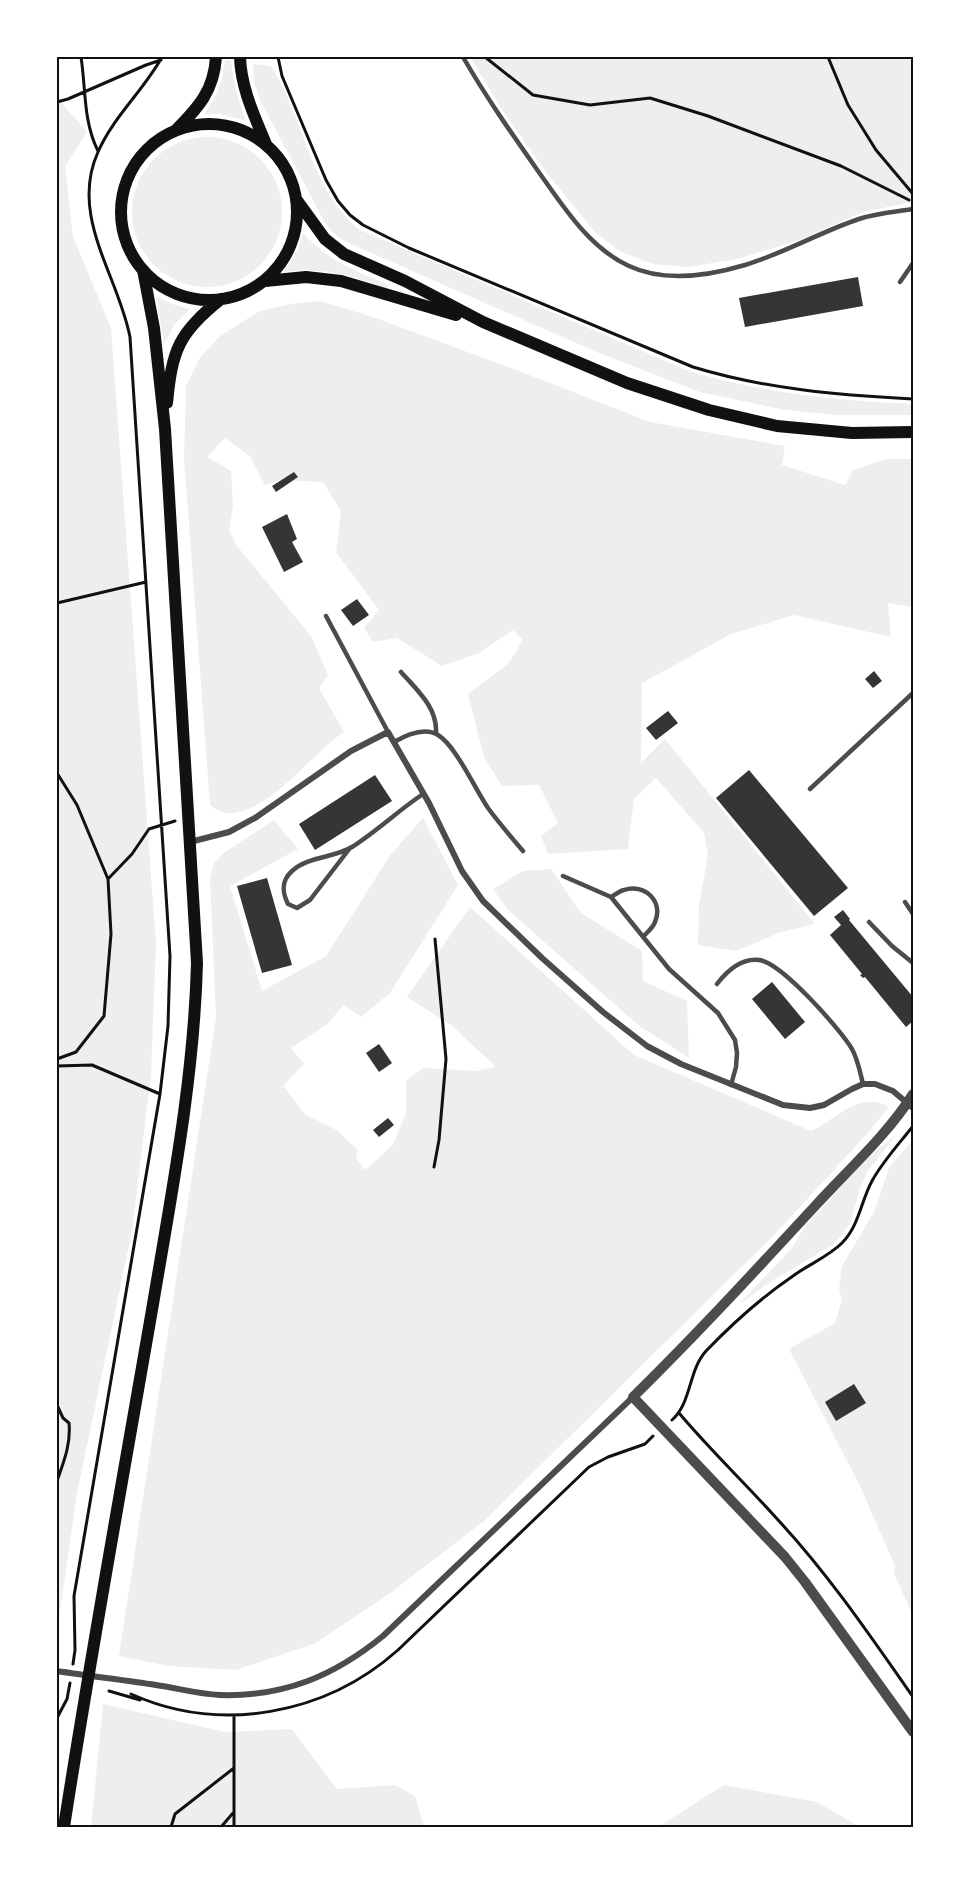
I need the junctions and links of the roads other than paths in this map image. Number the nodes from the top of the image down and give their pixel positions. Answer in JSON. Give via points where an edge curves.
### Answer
{"nodes":[{"id":1,"x":216,"y":57,"type":"edge"},
{"id":2,"x":240,"y":57,"type":"edge"},
{"id":3,"x":463,"y":57,"type":"edge"},
{"id":4,"x":176,"y":130,"type":"junction"},
{"id":5,"x":266,"y":145,"type":"junction"},
{"id":6,"x":296,"y":199,"type":"junction"},
{"id":7,"x":913,"y":209,"type":"edge"},
{"id":8,"x":913,"y":263,"type":"edge"},
{"id":9,"x":143,"y":270,"type":"junction"},
{"id":10,"x":265,"y":281,"type":"junction"},
{"id":11,"x":900,"y":282,"type":"dead end"},
{"id":12,"x":221,"y":300,"type":"junction"},
{"id":13,"x":483,"y":322,"type":"junction"},
{"id":14,"x":165,"y":429,"type":"junction"},
{"id":15,"x":913,"y":432,"type":"edge"},
{"id":16,"x":326,"y":616,"type":"dead end"},
{"id":17,"x":401,"y":672,"type":"dead end"},
{"id":18,"x":913,"y":693,"type":"edge"},
{"id":19,"x":388,"y":732,"type":"junction"},
{"id":20,"x":436,"y":734,"type":"junction"},
{"id":21,"x":394,"y":742,"type":"junction"},
{"id":22,"x":810,"y":789,"type":"dead end"},
{"id":23,"x":423,"y":794,"type":"junction"},
{"id":24,"x":190,"y":842,"type":"junction"},
{"id":25,"x":350,"y":848,"type":"junction"},
{"id":26,"x":524,"y":851,"type":"dead end"},
{"id":27,"x":563,"y":876,"type":"dead end"},
{"id":28,"x":611,"y":897,"type":"junction"},
{"id":29,"x":905,"y":902,"type":"dead end"},
{"id":30,"x":913,"y":914,"type":"edge"},
{"id":31,"x":869,"y":922,"type":"dead end"},
{"id":32,"x":643,"y":937,"type":"junction"},
{"id":33,"x":913,"y":963,"type":"edge"},
{"id":34,"x":717,"y":984,"type":"dead end"},
{"id":35,"x":863,"y":1084,"type":"junction"},
{"id":36,"x":731,"y":1085,"type":"junction"},
{"id":37,"x":911,"y":1102,"type":"edge"},
{"id":38,"x":633,"y":1397,"type":"junction"},
{"id":39,"x":57,"y":1671,"type":"edge"},
{"id":40,"x":913,"y":1732,"type":"edge"},
{"id":41,"x":64,"y":1827,"type":"edge"}],
"edges":[{"from":1,"to":4,"type":"main road","via":[[208,92]]},
{"from":2,"to":5,"type":"main road","via":[[247,101]]},
{"from":3,"to":7,"type":"lane","via":[[546,183],[595,244],[630,267],[669,275],[708,275],[783,253],[857,220]]},
{"from":4,"to":5,"type":"main road","via":[[194,125],[232,127]]},
{"from":4,"to":9,"type":"main road","via":[[155,142],[138,159],[126,180],[122,228],[129,250]]},
{"from":5,"to":6,"type":"main road","via":[[291,178]]},
{"from":6,"to":10,"type":"main road","via":[[297,222],[291,244]]},
{"from":6,"to":13,"type":"main road","via":[[325,239],[344,254]]},
{"from":8,"to":11,"type":"lane"},
{"from":9,"to":12,"type":"main road","via":[[178,295]]},
{"from":9,"to":14,"type":"main road"},
{"from":10,"to":12,"type":"main road"},
{"from":10,"to":13,"type":"main road","via":[[306,277],[341,281]]},
{"from":12,"to":14,"type":"main road","via":[[199,317],[177,348]]},
{"from":13,"to":15,"type":"main road","via":[[627,383],[739,419],[812,431]]},
{"from":14,"to":24,"type":"main road"},
{"from":16,"to":19,"type":"lane"},
{"from":17,"to":20,"type":"lane","via":[[429,705],[437,723]]},
{"from":18,"to":22,"type":"lane"},
{"from":19,"to":21,"type":"street"},
{"from":19,"to":24,"type":"street","via":[[351,751],[255,818],[229,832]]},
{"from":20,"to":21,"type":"lane","via":[[419,732]]},
{"from":20,"to":26,"type":"lane","via":[[447,742],[488,807]]},
{"from":21,"to":23,"type":"street"},
{"from":23,"to":25,"type":"lane"},
{"from":23,"to":36,"type":"street","via":[[462,871],[494,914],[647,1046]]},
{"from":24,"to":41,"type":"main road","via":[[197,963],[191,1070]]},
{"from":25,"to":25,"type":"lane","via":[[304,863],[292,872],[284,882],[283,895],[288,904],[297,908],[310,900]]},
{"from":27,"to":28,"type":"lane"},
{"from":28,"to":32,"type":"lane"},
{"from":28,"to":32,"type":"lane","via":[[634,889],[644,890],[652,897],[658,914]]},
{"from":29,"to":30,"type":"lane"},
{"from":31,"to":33,"type":"lane"},
{"from":32,"to":36,"type":"lane","via":[[669,969],[707,1001],[727,1026],[737,1053]]},
{"from":34,"to":35,"type":"lane","via":[[724,974],[748,960],[771,963],[780,969],[852,1049]]},
{"from":35,"to":36,"type":"street","via":[[824,1105],[810,1108],[783,1105]]},
{"from":35,"to":37,"type":"street","via":[[884,1086]]},
{"from":37,"to":38,"type":"street"},
{"from":38,"to":39,"type":"street","via":[[383,1636],[343,1666],[291,1688],[218,1695]]},
{"from":38,"to":40,"type":"street","via":[[785,1557]]}]}
